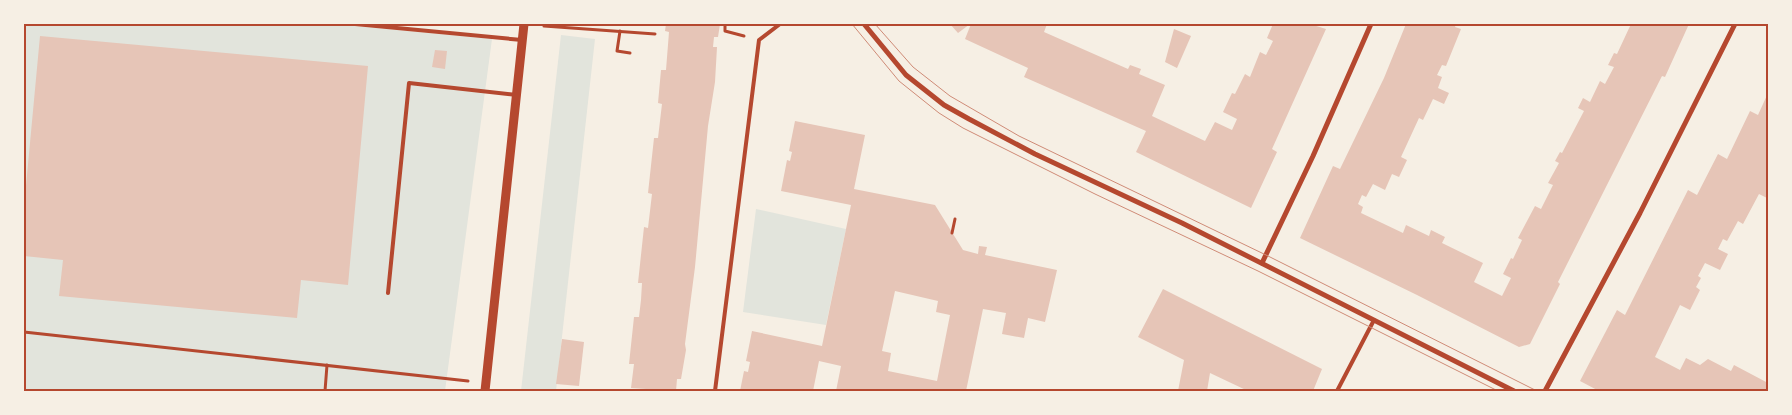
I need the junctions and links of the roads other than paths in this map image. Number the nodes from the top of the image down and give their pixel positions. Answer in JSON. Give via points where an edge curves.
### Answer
{"nodes":[{"id":1,"x":355,"y":24,"type":"edge"},
{"id":2,"x":524,"y":24,"type":"edge"},
{"id":3,"x":780,"y":24,"type":"edge"},
{"id":4,"x":864,"y":24,"type":"edge"},
{"id":5,"x":1372,"y":24,"type":"edge"},
{"id":6,"x":1735,"y":24,"type":"edge"},
{"id":7,"x":522,"y":40,"type":"junction"},
{"id":8,"x":517,"y":95,"type":"junction"},
{"id":9,"x":1262,"y":263,"type":"junction"},
{"id":10,"x":388,"y":293,"type":"dead end"},
{"id":11,"x":1374,"y":320,"type":"junction"},
{"id":12,"x":486,"y":387,"type":"edge"},
{"id":13,"x":715,"y":391,"type":"edge"},
{"id":14,"x":1337,"y":391,"type":"edge"},
{"id":15,"x":1514,"y":391,"type":"edge"},
{"id":16,"x":1544,"y":391,"type":"edge"}],
"edges":[{"from":1,"to":7,"type":"lane"},
{"from":2,"to":7,"type":"street"},
{"from":3,"to":13,"type":"lane","via":[[759,40]]},
{"from":4,"to":9,"type":"street","via":[[906,75],[944,105],[1028,151]]},
{"from":5,"to":9,"type":"street"},
{"from":6,"to":16,"type":"street","via":[[1640,213]]},
{"from":7,"to":8,"type":"street"},
{"from":8,"to":10,"type":"lane","via":[[409,83]]},
{"from":8,"to":12,"type":"street"},
{"from":9,"to":11,"type":"street"},
{"from":11,"to":14,"type":"lane"},
{"from":11,"to":15,"type":"street"}]}
